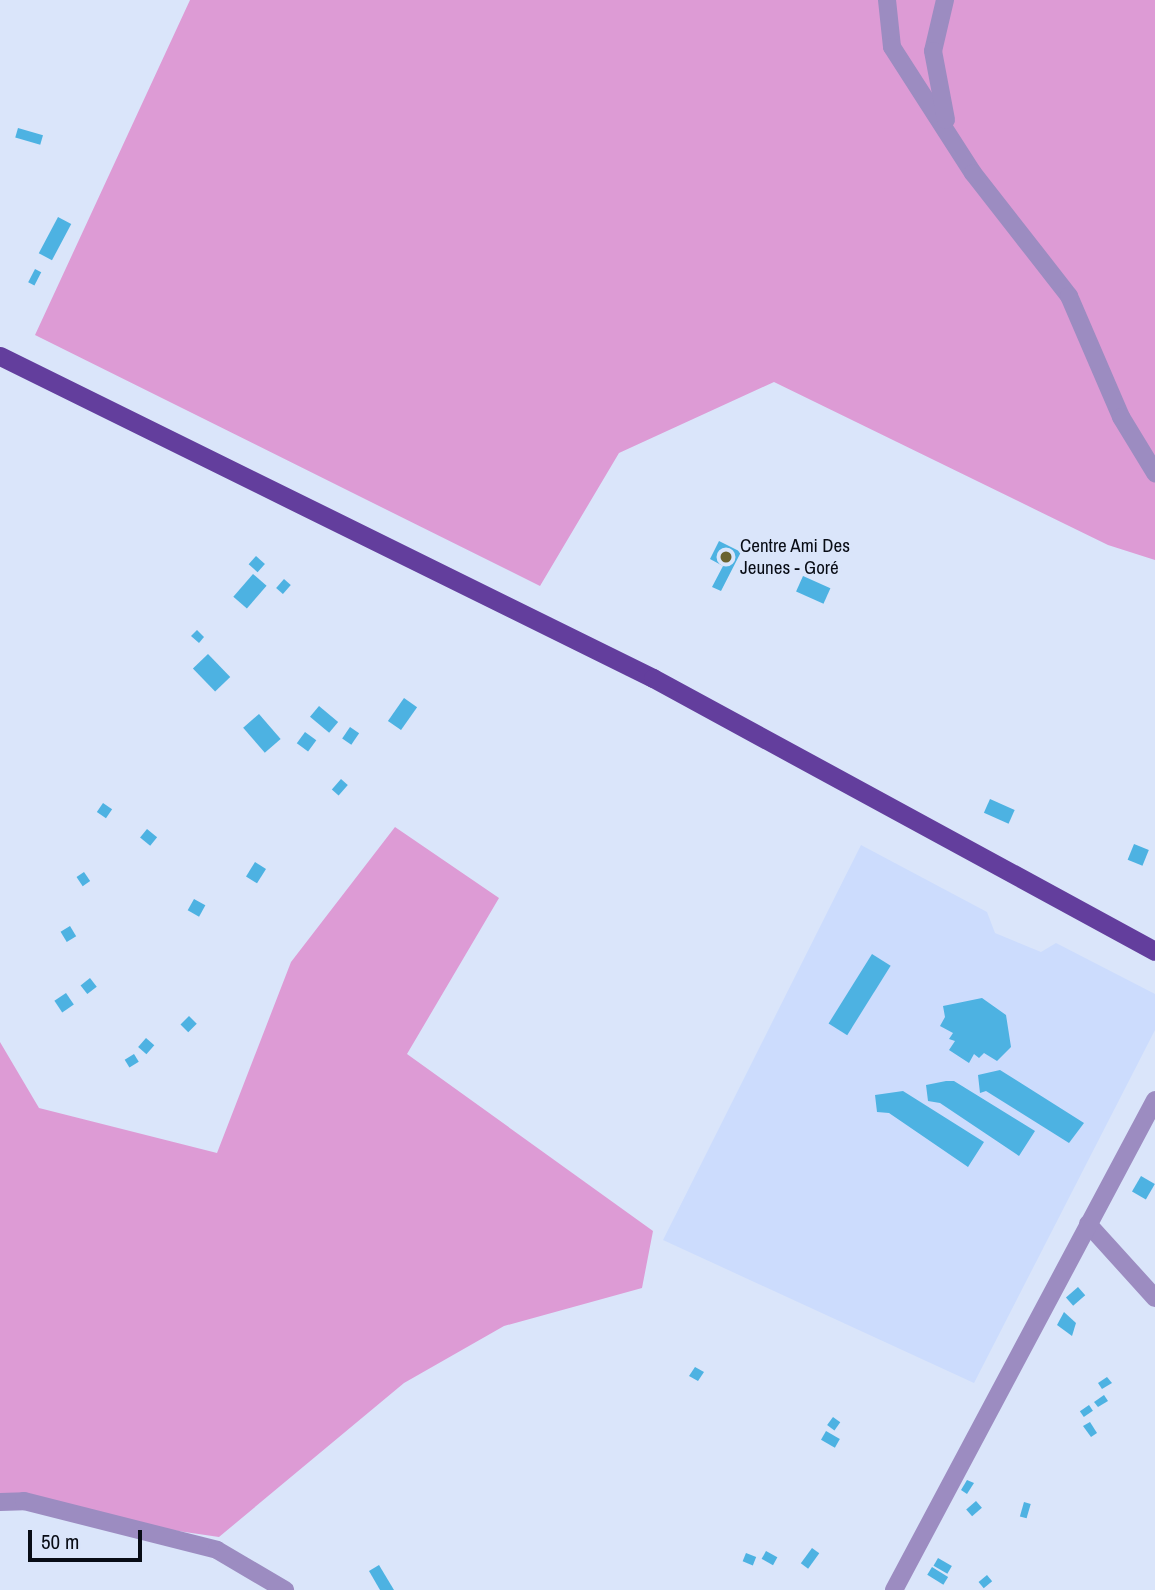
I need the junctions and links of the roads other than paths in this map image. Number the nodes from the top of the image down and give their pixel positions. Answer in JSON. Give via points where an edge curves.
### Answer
{"nodes":[{"id":1,"x":887,"y":0,"type":"edge"},
{"id":2,"x":945,"y":0,"type":"edge"},
{"id":3,"x":947,"y":127,"type":"junction"},
{"id":4,"x":0,"y":356,"type":"edge"},
{"id":5,"x":1155,"y":473,"type":"edge"},
{"id":6,"x":1155,"y":951,"type":"edge"},
{"id":7,"x":1155,"y":1100,"type":"edge"},
{"id":8,"x":1088,"y":1224,"type":"junction"},
{"id":9,"x":1155,"y":1298,"type":"edge"},
{"id":10,"x":0,"y":1502,"type":"edge"},
{"id":11,"x":285,"y":1590,"type":"edge"},
{"id":12,"x":894,"y":1590,"type":"edge"}],
"edges":[{"from":1,"to":3,"type":"street","via":[[892,47]]},
{"from":2,"to":3,"type":"street","via":[[933,51]]},
{"from":3,"to":5,"type":"street","via":[[973,173],[1069,296],[1121,417]]},
{"from":4,"to":6,"type":"main road","via":[[653,678]]},
{"from":7,"to":8,"type":"street"},
{"from":8,"to":9,"type":"street"},
{"from":8,"to":12,"type":"street"},
{"from":10,"to":11,"type":"street","via":[[24,1500],[217,1549]]}]}
